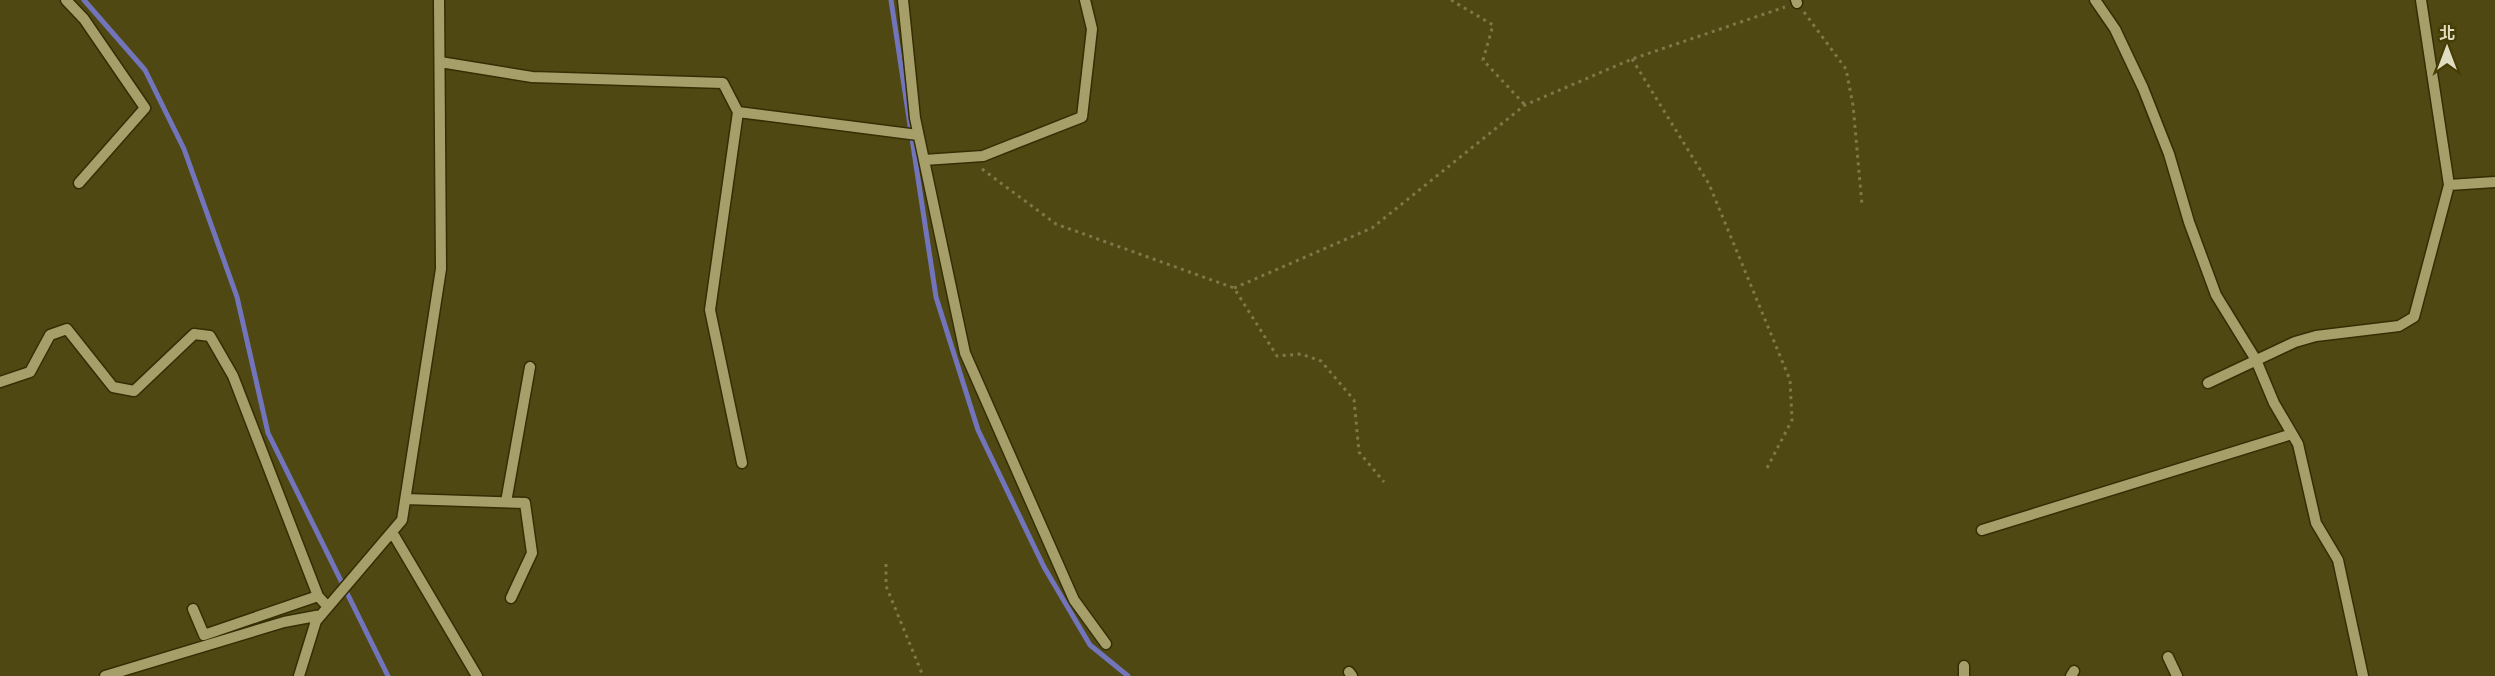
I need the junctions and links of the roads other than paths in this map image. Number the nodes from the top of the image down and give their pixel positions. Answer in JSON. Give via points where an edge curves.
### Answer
{"nodes":[{"id":1,"x":66,"y":0,"type":"edge"},
{"id":2,"x":439,"y":0,"type":"edge"},
{"id":3,"x":903,"y":0,"type":"edge"},
{"id":4,"x":1085,"y":0,"type":"edge"},
{"id":5,"x":2095,"y":0,"type":"edge"},
{"id":6,"x":2421,"y":0,"type":"edge"},
{"id":7,"x":440,"y":62,"type":"junction"},
{"id":8,"x":738,"y":112,"type":"junction"},
{"id":9,"x":918,"y":135,"type":"junction"},
{"id":10,"x":924,"y":160,"type":"junction"},
{"id":11,"x":2495,"y":182,"type":"edge"},
{"id":12,"x":79,"y":183,"type":"dead end"},
{"id":13,"x":2448,"y":185,"type":"junction"},
{"id":14,"x":2256,"y":360,"type":"junction"},
{"id":15,"x":530,"y":367,"type":"dead end"},
{"id":16,"x":0,"y":382,"type":"edge"},
{"id":17,"x":2208,"y":383,"type":"dead end"},
{"id":18,"x":2292,"y":434,"type":"junction"},
{"id":19,"x":742,"y":463,"type":"dead end"},
{"id":20,"x":406,"y":499,"type":"junction"},
{"id":21,"x":506,"y":502,"type":"junction"},
{"id":22,"x":1983,"y":530,"type":"dead end"},
{"id":23,"x":392,"y":532,"type":"junction"},
{"id":24,"x":318,"y":596,"type":"junction"},
{"id":25,"x":512,"y":598,"type":"dead end"},
{"id":26,"x":193,"y":609,"type":"dead end"},
{"id":27,"x":325,"y":611,"type":"junction"},
{"id":28,"x":1106,"y":644,"type":"dead end"},
{"id":29,"x":2168,"y":657,"type":"dead end"},
{"id":30,"x":105,"y":676,"type":"edge"},
{"id":31,"x":299,"y":676,"type":"edge"},
{"id":32,"x":477,"y":676,"type":"edge"},
{"id":33,"x":2177,"y":676,"type":"edge"},
{"id":34,"x":2363,"y":676,"type":"edge"}],
"edges":[{"from":1,"to":12,"type":"street","via":[[84,19],[145,108]]},
{"from":2,"to":7,"type":"street"},
{"from":3,"to":9,"type":"street"},
{"from":4,"to":10,"type":"street","via":[[1092,29],[1082,117],[982,156]]},
{"from":5,"to":14,"type":"street","via":[[2115,29],[2143,88],[2216,294]]},
{"from":6,"to":13,"type":"street"},
{"from":7,"to":8,"type":"street","via":[[532,76],[723,83]]},
{"from":7,"to":20,"type":"street","via":[[441,269]]},
{"from":8,"to":9,"type":"street"},
{"from":8,"to":19,"type":"street","via":[[710,310]]},
{"from":9,"to":10,"type":"street"},
{"from":10,"to":28,"type":"street","via":[[965,353],[1074,600]]},
{"from":11,"to":13,"type":"street"},
{"from":13,"to":14,"type":"street","via":[[2414,317],[2399,326],[2316,336]]},
{"from":14,"to":17,"type":"street"},
{"from":14,"to":18,"type":"street","via":[[2274,404]]},
{"from":15,"to":21,"type":"street"},
{"from":16,"to":24,"type":"street","via":[[30,372],[50,334],[67,329],[112,387],[134,391],[194,334],[210,336],[233,376]]},
{"from":18,"to":22,"type":"street"},
{"from":18,"to":34,"type":"street","via":[[2298,444],[2316,523],[2338,560]]},
{"from":20,"to":21,"type":"street"},
{"from":20,"to":23,"type":"street","via":[[402,520]]},
{"from":21,"to":25,"type":"street","via":[[525,502],[532,552]]},
{"from":23,"to":27,"type":"street"},
{"from":23,"to":32,"type":"street"},
{"from":24,"to":26,"type":"street","via":[[204,635]]},
{"from":24,"to":27,"type":"street"},
{"from":27,"to":30,"type":"street"},
{"from":27,"to":31,"type":"street","via":[[316,621]]},
{"from":29,"to":33,"type":"street"}]}
